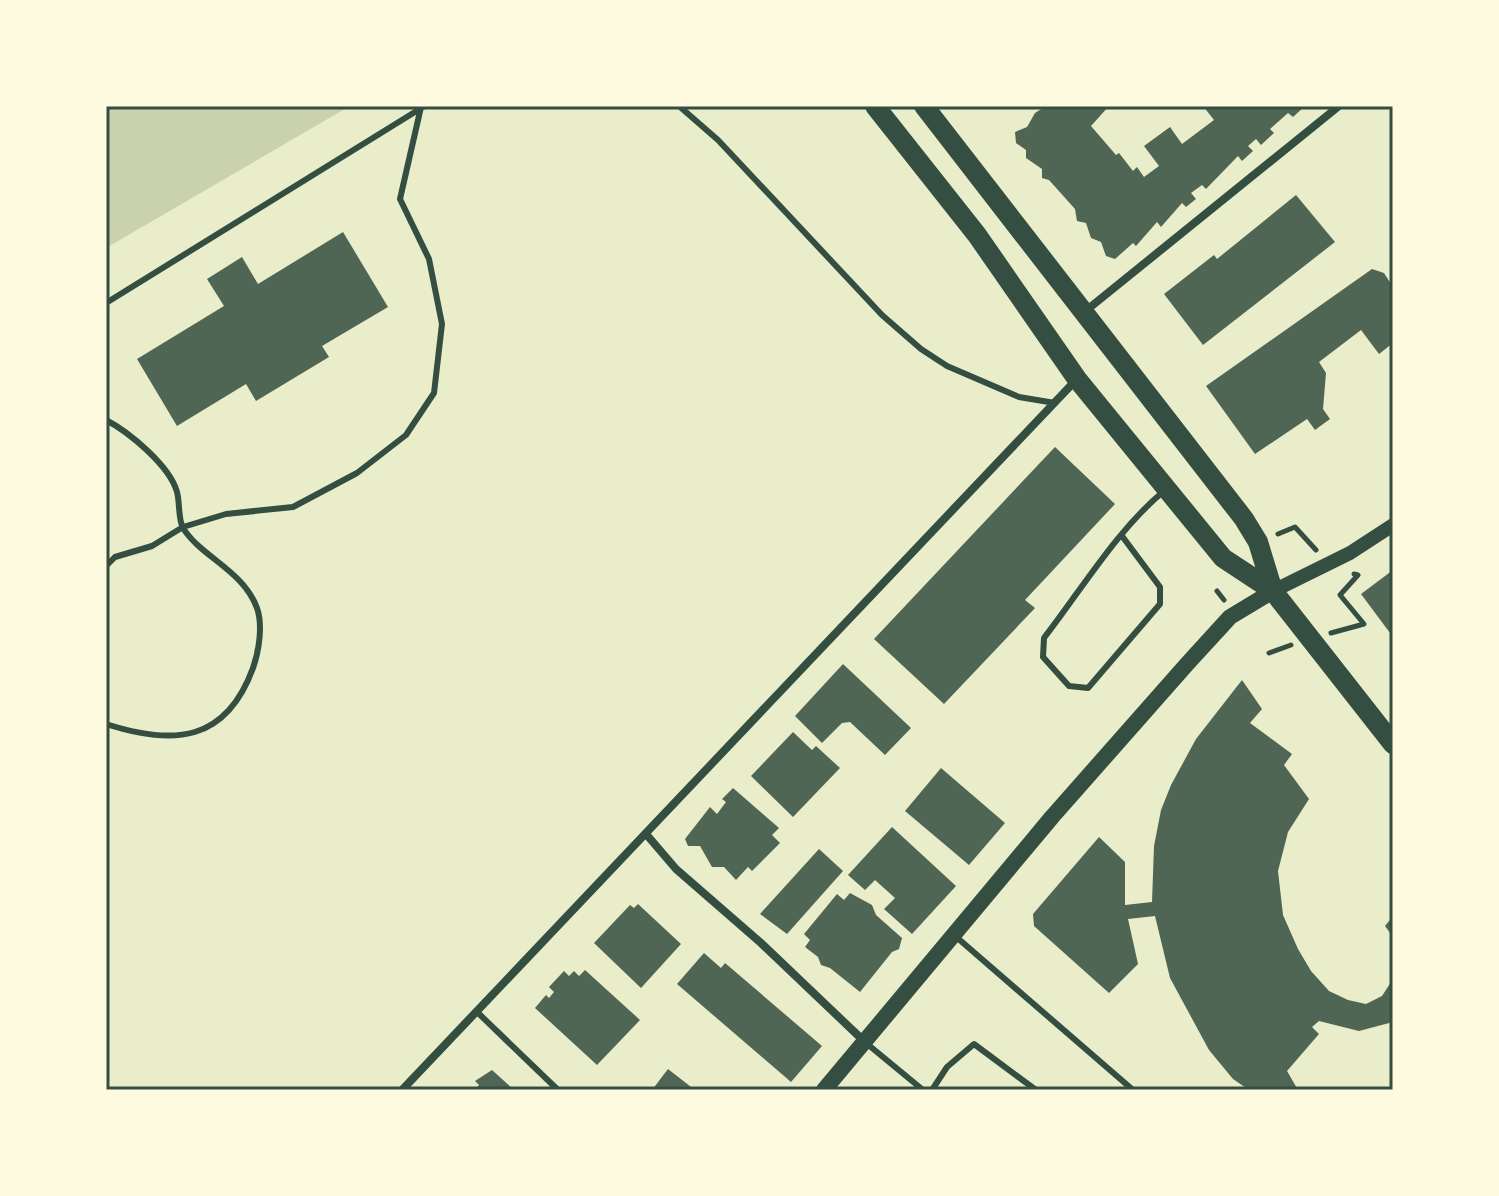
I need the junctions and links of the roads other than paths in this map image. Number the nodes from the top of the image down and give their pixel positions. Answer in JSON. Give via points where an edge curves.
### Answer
{"nodes":[{"id":1,"x":679,"y":106,"type":"edge"},
{"id":2,"x":875,"y":106,"type":"edge"},
{"id":3,"x":924,"y":106,"type":"edge"},
{"id":4,"x":1339,"y":106,"type":"edge"},
{"id":5,"x":422,"y":107,"type":"edge"},
{"id":6,"x":106,"y":303,"type":"edge"},
{"id":7,"x":1083,"y":314,"type":"junction"},
{"id":8,"x":1077,"y":379,"type":"junction"},
{"id":9,"x":1055,"y":403,"type":"junction"},
{"id":10,"x":106,"y":420,"type":"edge"},
{"id":11,"x":1167,"y":488,"type":"junction"},
{"id":12,"x":1393,"y":525,"type":"edge"},
{"id":13,"x":183,"y":527,"type":"junction"},
{"id":14,"x":1122,"y":536,"type":"junction"},
{"id":15,"x":106,"y":566,"type":"edge"},
{"id":16,"x":1273,"y":591,"type":"junction"},
{"id":17,"x":106,"y":724,"type":"edge"},
{"id":18,"x":1393,"y":744,"type":"edge"},
{"id":19,"x":646,"y":834,"type":"junction"},
{"id":20,"x":954,"y":935,"type":"junction"},
{"id":21,"x":476,"y":1011,"type":"junction"},
{"id":22,"x":866,"y":1043,"type":"junction"},
{"id":23,"x":557,"y":1089,"type":"edge"},
{"id":24,"x":402,"y":1090,"type":"edge"},
{"id":25,"x":824,"y":1090,"type":"edge"},
{"id":26,"x":923,"y":1090,"type":"edge"},
{"id":27,"x":932,"y":1090,"type":"edge"},
{"id":28,"x":1036,"y":1090,"type":"edge"},
{"id":29,"x":1133,"y":1090,"type":"edge"}],
"edges":[{"from":1,"to":9,"type":"lane","via":[[921,349],[1019,397]]},
{"from":2,"to":8,"type":"main road","via":[[977,235]]},
{"from":3,"to":7,"type":"main road"},
{"from":4,"to":7,"type":"street"},
{"from":5,"to":6,"type":"lane"},
{"from":5,"to":13,"type":"lane","via":[[400,199],[429,259],[442,324],[434,393],[406,435],[357,473],[293,507],[226,514]]},
{"from":7,"to":16,"type":"main road","via":[[1244,519],[1258,542]]},
{"from":8,"to":9,"type":"street"},
{"from":8,"to":11,"type":"main road"},
{"from":9,"to":19,"type":"street"},
{"from":10,"to":13,"type":"lane","via":[[151,453],[176,489]]},
{"from":11,"to":14,"type":"lane"},
{"from":11,"to":16,"type":"main road","via":[[1223,558]]},
{"from":12,"to":16,"type":"street"},
{"from":13,"to":15,"type":"lane"},
{"from":13,"to":17,"type":"lane","via":[[236,576],[257,609],[259,651],[247,683],[233,709],[203,732],[170,737]]},
{"from":14,"to":14,"type":"lane","via":[[1044,638],[1043,657],[1069,686],[1088,688],[1160,604],[1160,587]]},
{"from":16,"to":18,"type":"main road"},
{"from":16,"to":20,"type":"main road","via":[[1230,617]]},
{"from":19,"to":21,"type":"street"},
{"from":19,"to":22,"type":"street","via":[[676,869]]},
{"from":20,"to":22,"type":"main road"},
{"from":20,"to":29,"type":"lane"},
{"from":21,"to":23,"type":"lane"},
{"from":21,"to":24,"type":"street"},
{"from":22,"to":25,"type":"main road"},
{"from":22,"to":26,"type":"lane"},
{"from":27,"to":28,"type":"lane","via":[[947,1067],[974,1044]]}]}
